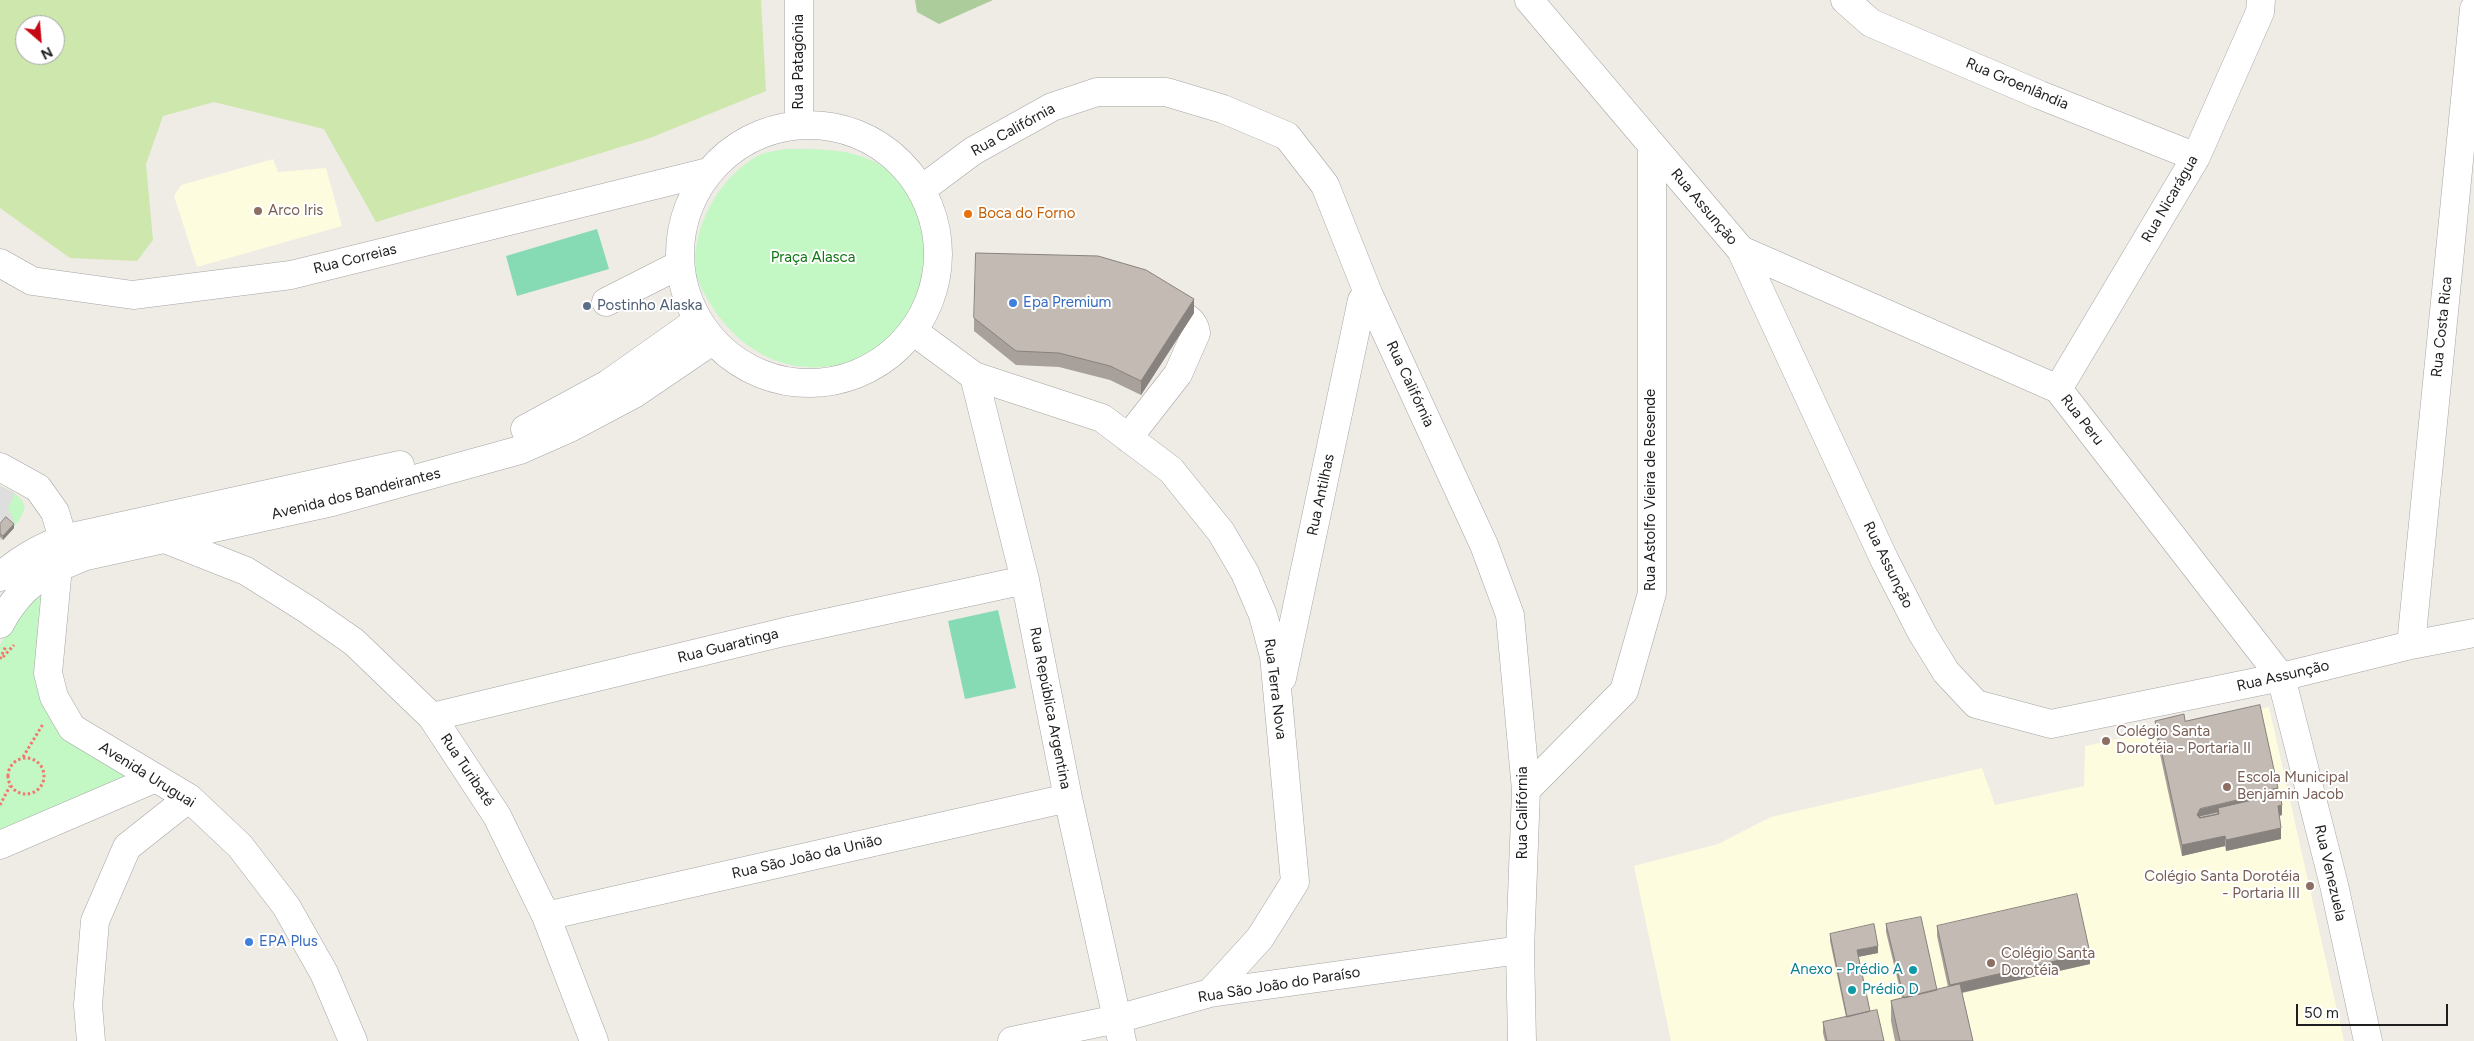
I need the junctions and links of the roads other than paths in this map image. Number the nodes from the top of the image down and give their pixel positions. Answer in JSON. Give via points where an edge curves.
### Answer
{"nodes":[{"id":1,"x":799,"y":0,"type":"edge"},
{"id":2,"x":1529,"y":0,"type":"edge"},
{"id":3,"x":1845,"y":0,"type":"edge"},
{"id":4,"x":2261,"y":0,"type":"edge"},
{"id":5,"x":2474,"y":9,"type":"edge"},
{"id":6,"x":799,"y":124,"type":"junction"},
{"id":7,"x":1652,"y":145,"type":"junction"},
{"id":8,"x":2196,"y":156,"type":"junction"},
{"id":9,"x":708,"y":172,"type":"junction"},
{"id":10,"x":922,"y":189,"type":"junction"},
{"id":11,"x":1741,"y":250,"type":"junction"},
{"id":12,"x":0,"y":263,"type":"edge"},
{"id":13,"x":679,"y":265,"type":"junction"},
{"id":14,"x":1368,"y":293,"type":"junction"},
{"id":15,"x":606,"y":302,"type":"dead end"},
{"id":16,"x":1127,"y":302,"type":"edge"},
{"id":17,"x":705,"y":331,"type":"junction"},
{"id":18,"x":913,"y":331,"type":"junction"},
{"id":19,"x":974,"y":376,"type":"junction"},
{"id":20,"x":2058,"y":389,"type":"junction"},
{"id":21,"x":1128,"y":438,"type":"junction"},
{"id":22,"x":0,"y":467,"type":"edge"},
{"id":23,"x":226,"y":526,"type":"junction"},
{"id":24,"x":63,"y":539,"type":"junction"},
{"id":25,"x":165,"y":539,"type":"junction"},
{"id":26,"x":58,"y":567,"type":"junction"},
{"id":27,"x":246,"y":571,"type":"junction"},
{"id":28,"x":0,"y":577,"type":"edge"},
{"id":29,"x":1024,"y":580,"type":"junction"},
{"id":30,"x":0,"y":624,"type":"edge"},
{"id":31,"x":2474,"y":633,"type":"edge"},
{"id":32,"x":2411,"y":645,"type":"junction"},
{"id":33,"x":2282,"y":677,"type":"junction"},
{"id":34,"x":1278,"y":699,"type":"junction"},
{"id":35,"x":432,"y":717,"type":"junction"},
{"id":36,"x":156,"y":778,"type":"junction"},
{"id":37,"x":1526,"y":790,"type":"junction"},
{"id":38,"x":189,"y":798,"type":"junction"},
{"id":39,"x":1068,"y":798,"type":"junction"},
{"id":40,"x":0,"y":846,"type":"edge"},
{"id":41,"x":546,"y":916,"type":"junction"},
{"id":42,"x":1520,"y":950,"type":"junction"},
{"id":43,"x":1210,"y":993,"type":"junction"},
{"id":44,"x":1120,"y":1030,"type":"edge"},
{"id":45,"x":92,"y":1041,"type":"edge"},
{"id":46,"x":353,"y":1041,"type":"edge"},
{"id":47,"x":594,"y":1041,"type":"edge"},
{"id":48,"x":1012,"y":1041,"type":"edge"},
{"id":49,"x":1522,"y":1041,"type":"edge"},
{"id":50,"x":2368,"y":1041,"type":"edge"}],
"edges":[{"from":1,"to":6,"type":"street","name":"Rua Patagônia"},
{"from":2,"to":7,"type":"street","name":"Rua Assunção"},
{"from":3,"to":8,"type":"street","name":"Rua Groenlândia","via":[[1871,23]]},
{"from":4,"to":8,"type":"street","name":"Rua Nicarágua","via":[[2260,12]]},
{"from":5,"to":32,"type":"street","name":"Rua Costa Rica"},
{"from":6,"to":9,"type":"street","via":[[765,132],[734,148]]},
{"from":6,"to":10,"type":"street","via":[[836,127],[870,139],[900,161]]},
{"from":7,"to":11,"type":"street","name":"Rua Assunção"},
{"from":7,"to":37,"type":"street","name":"Rua Astolfo Vieira de Resende","via":[[1652,592],[1624,691]]},
{"from":8,"to":20,"type":"street","name":"Rua Nicarágua"},
{"from":9,"to":12,"type":"street","name":"Rua Correias","via":[[291,275],[133,295],[32,281]]},
{"from":9,"to":13,"type":"street","via":[[690,200],[681,232]]},
{"from":10,"to":14,"type":"street","name":"Rua Califórnia","via":[[973,151],[1052,107],[1097,92],[1166,92],[1223,109],[1287,136],[1324,185]]},
{"from":10,"to":18,"type":"street","via":[[933,212],[939,262],[926,310]]},
{"from":11,"to":20,"type":"street","name":"Rua Peru"},
{"from":11,"to":33,"type":"street","name":"Rua Assunção","via":[[1922,633],[1946,672],[1976,704],[2051,724]]},
{"from":13,"to":15,"type":"street"},
{"from":13,"to":17,"type":"street","via":[[685,294]]},
{"from":14,"to":34,"type":"street","name":"Rua Antilhas","via":[[1362,300]]},
{"from":14,"to":37,"type":"street","name":"Rua Califórnia","via":[[1484,544],[1510,615]]},
{"from":16,"to":21,"type":"street","via":[[1183,315],[1195,327],[1196,333],[1178,374]]},
{"from":17,"to":18,"type":"street","via":[[742,365],[777,380],[815,383],[852,376],[886,358]]},
{"from":17,"to":23,"type":"street","name":"Avenida dos Bandeirantes","via":[[634,394],[520,450],[332,502]]},
{"from":17,"to":24,"type":"street","name":"Avenida dos Bandeirantes","via":[[514,435],[467,450]]},
{"from":18,"to":19,"type":"street","name":"Rua Terra Nova"},
{"from":19,"to":21,"type":"street","name":"Rua Terra Nova","via":[[1102,418]]},
{"from":19,"to":29,"type":"street","name":"Rua República Argentina"},
{"from":20,"to":33,"type":"street","name":"Rua Peru"},
{"from":21,"to":34,"type":"street","name":"Rua Terra Nova","via":[[1171,470],[1221,532],[1263,615],[1274,656]]},
{"from":22,"to":24,"type":"street","via":[[38,488],[54,512]]},
{"from":23,"to":25,"type":"street","name":"Avenida dos Bandeirantes"},
{"from":23,"to":27,"type":"street","name":"Rua Turibaté","via":[[228,553]]},
{"from":24,"to":26,"type":"street","name":"Avenida Uruguai"},
{"from":24,"to":28,"type":"street","name":"Avenida dos Bandeirantes","via":[[33,552]]},
{"from":25,"to":26,"type":"street","name":"Avenida dos Bandeirantes","via":[[86,556]]},
{"from":25,"to":27,"type":"street","name":"Rua Turibaté"},
{"from":26,"to":30,"type":"street","name":"Avenida dos Bandeirantes","via":[[12,601]]},
{"from":26,"to":36,"type":"street","name":"Avenida Uruguai","via":[[48,673],[54,697],[72,728]]},
{"from":27,"to":35,"type":"street","name":"Rua Turibaté","via":[[354,642]]},
{"from":29,"to":35,"type":"street","name":"Rua Guaratinga","via":[[784,632]]},
{"from":29,"to":39,"type":"street","name":"Rua República Argentina"},
{"from":31,"to":32,"type":"street","name":"Rua Assunção"},
{"from":32,"to":33,"type":"street","name":"Rua Assunção"},
{"from":33,"to":50,"type":"street","name":"Rua Venezuela","via":[[2334,885]]},
{"from":34,"to":43,"type":"street","name":"Rua Terra Nova","via":[[1295,882],[1260,938]]},
{"from":35,"to":41,"type":"street","name":"Rua Turibaté","via":[[498,816]]},
{"from":36,"to":38,"type":"street","name":"Avenida Uruguai"},
{"from":36,"to":40,"type":"street"},
{"from":37,"to":42,"type":"street","name":"Rua Califórnia"},
{"from":38,"to":45,"type":"street","via":[[127,847],[95,921],[88,1005]]},
{"from":38,"to":46,"type":"street","name":"Avenida Uruguai","via":[[240,846],[286,906],[324,973]]},
{"from":39,"to":41,"type":"street","name":"Rua São João da União"},
{"from":39,"to":44,"type":"street","name":"Rua República Argentina"},
{"from":41,"to":47,"type":"street","name":"Rua Turibaté"},
{"from":42,"to":43,"type":"street","name":"Rua São João do Paraíso"},
{"from":42,"to":49,"type":"street","name":"Rua Califórnia"},
{"from":43,"to":44,"type":"street","name":"Rua São João do Paraíso"},
{"from":44,"to":48,"type":"street","name":"Rua São João do Paraíso"}]}
